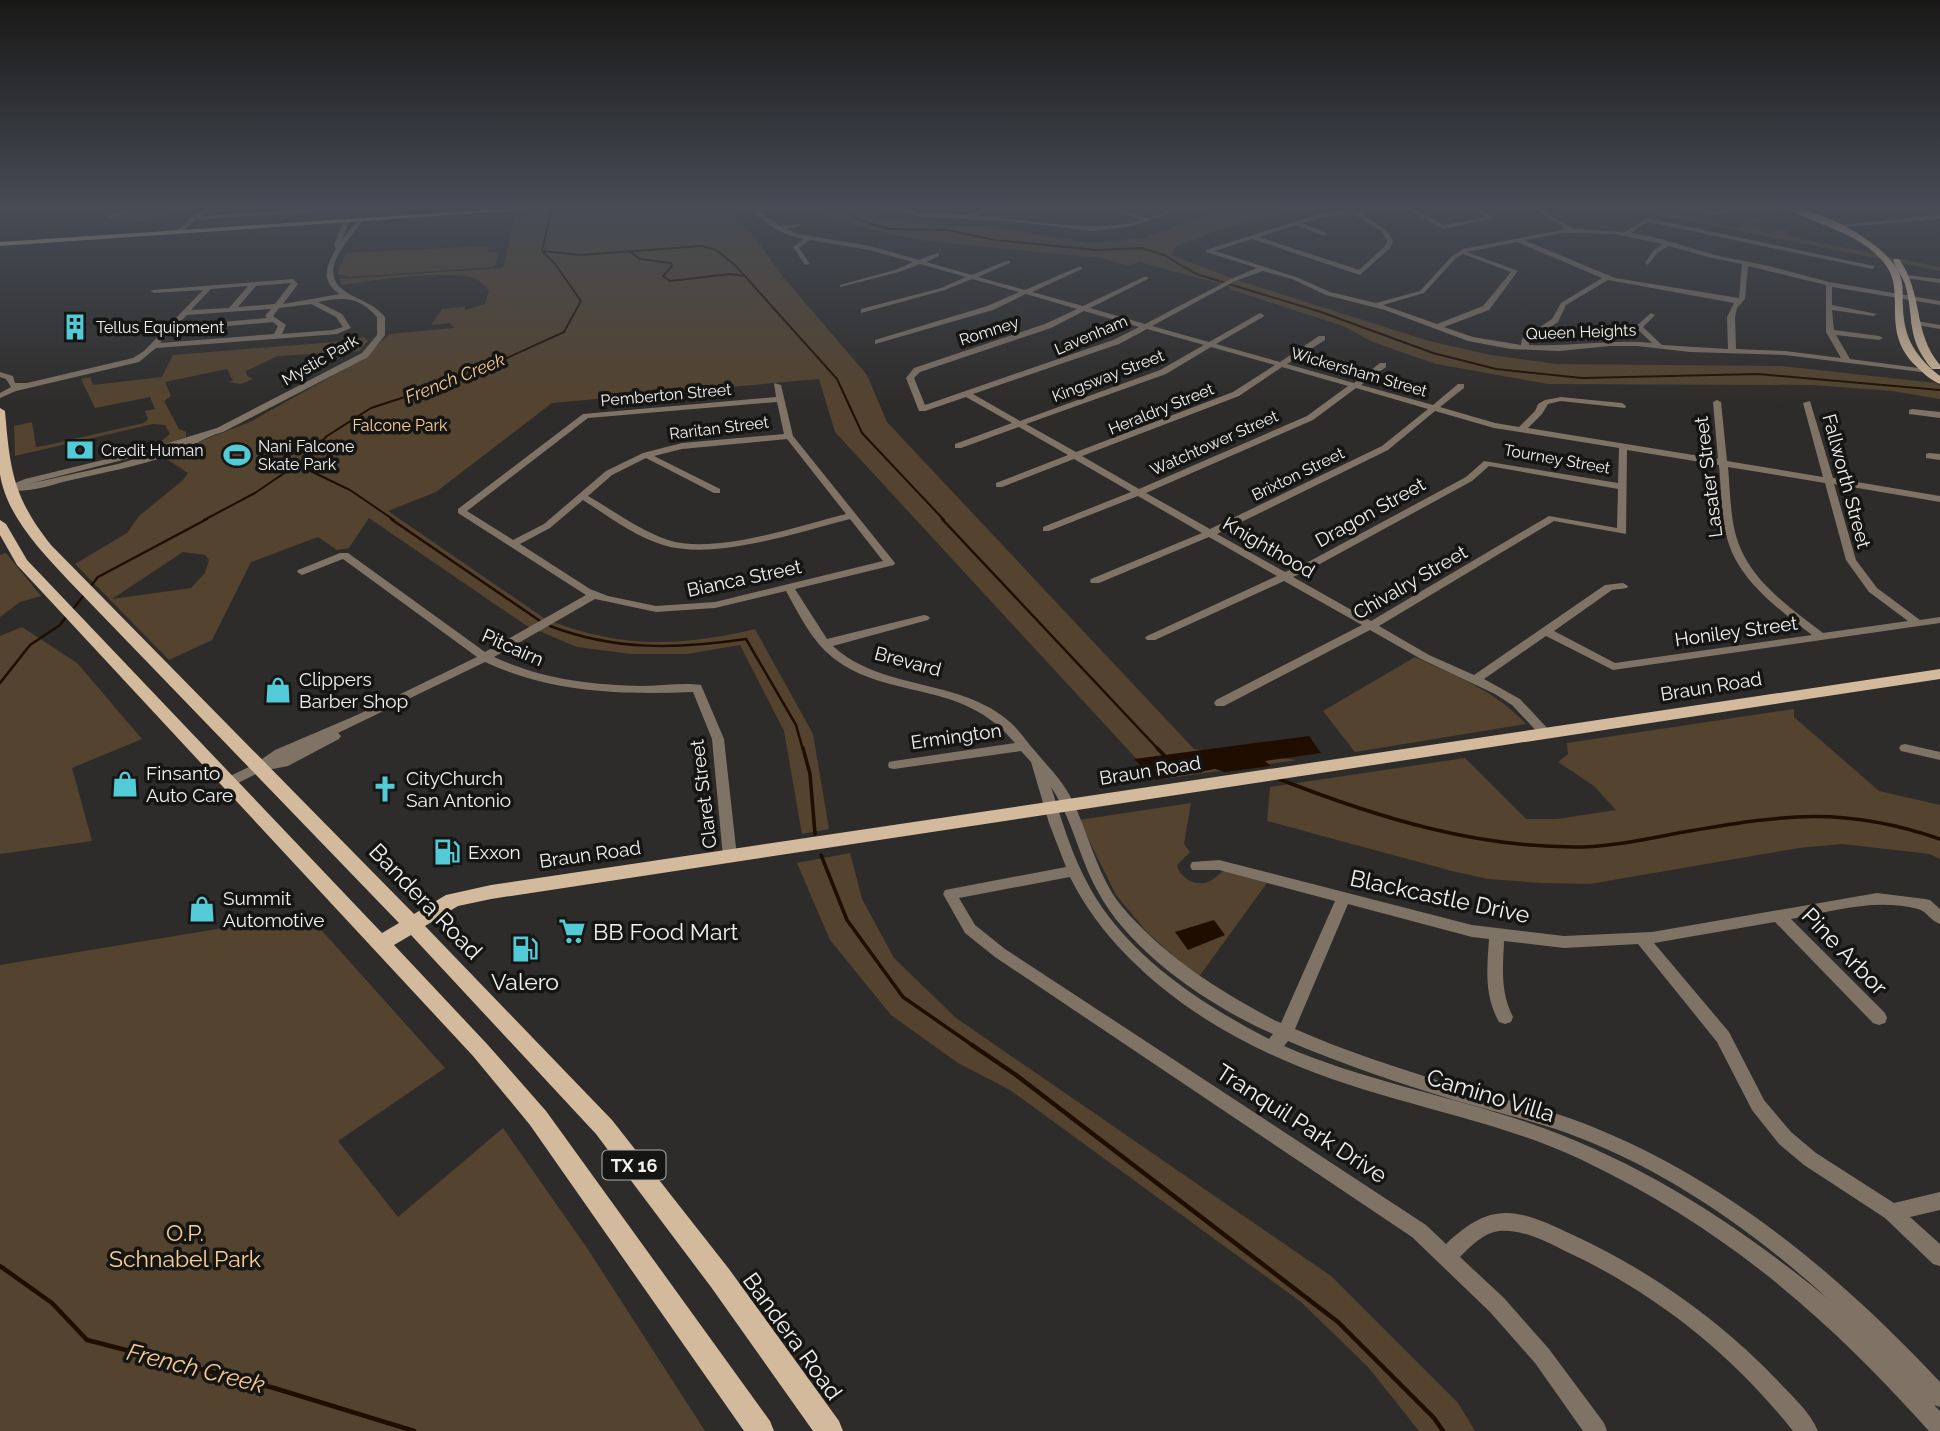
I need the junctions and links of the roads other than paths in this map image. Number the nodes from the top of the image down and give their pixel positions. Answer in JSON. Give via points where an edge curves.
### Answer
{"nodes":[{"id":1,"x":328,"y":273,"type":"edge"},
{"id":2,"x":884,"y":273,"type":"edge"},
{"id":3,"x":956,"y":273,"type":"edge"},
{"id":4,"x":981,"y":273,"type":"edge"},
{"id":5,"x":1070,"y":273,"type":"edge"},
{"id":6,"x":1252,"y":273,"type":"edge"},
{"id":7,"x":1276,"y":273,"type":"edge"},
{"id":8,"x":1440,"y":273,"type":"edge"},
{"id":9,"x":1513,"y":273,"type":"edge"},
{"id":10,"x":1595,"y":273,"type":"edge"},
{"id":11,"x":1744,"y":273,"type":"edge"},
{"id":12,"x":1784,"y":273,"type":"edge"},
{"id":13,"x":1894,"y":273,"type":"edge"},
{"id":14,"x":1905,"y":273,"type":"edge"},
{"id":15,"x":971,"y":277,"type":"junction"},
{"id":16,"x":1907,"y":277,"type":"junction"},
{"id":17,"x":1146,"y":278,"type":"dead end"},
{"id":18,"x":1607,"y":278,"type":"junction"},
{"id":19,"x":1940,"y":281,"type":"edge"},
{"id":20,"x":254,"y":284,"type":"junction"},
{"id":21,"x":1829,"y":284,"type":"junction"},
{"id":22,"x":842,"y":286,"type":"dead end"},
{"id":23,"x":209,"y":287,"type":"junction"},
{"id":24,"x":154,"y":290,"type":"dead end"},
{"id":25,"x":1026,"y":293,"type":"junction"},
{"id":26,"x":344,"y":295,"type":"junction"},
{"id":27,"x":1898,"y":296,"type":"junction"},
{"id":28,"x":1911,"y":298,"type":"junction"},
{"id":29,"x":313,"y":302,"type":"junction"},
{"id":30,"x":1738,"y":302,"type":"junction"},
{"id":31,"x":1940,"y":303,"type":"edge"},
{"id":32,"x":1377,"y":305,"type":"junction"},
{"id":33,"x":276,"y":306,"type":"junction"},
{"id":34,"x":1828,"y":307,"type":"junction"},
{"id":35,"x":1084,"y":309,"type":"junction"},
{"id":36,"x":231,"y":310,"type":"junction"},
{"id":37,"x":864,"y":311,"type":"dead end"},
{"id":38,"x":185,"y":313,"type":"junction"},
{"id":39,"x":1873,"y":314,"type":"dead end"},
{"id":40,"x":1260,"y":315,"type":"dead end"},
{"id":41,"x":1651,"y":315,"type":"dead end"},
{"id":42,"x":272,"y":320,"type":"junction"},
{"id":43,"x":1914,"y":322,"type":"junction"},
{"id":44,"x":1145,"y":327,"type":"junction"},
{"id":45,"x":1436,"y":327,"type":"junction"},
{"id":46,"x":1940,"y":327,"type":"edge"},
{"id":47,"x":170,"y":329,"type":"junction"},
{"id":48,"x":1830,"y":332,"type":"junction"},
{"id":49,"x":277,"y":337,"type":"junction"},
{"id":50,"x":1322,"y":338,"type":"dead end"},
{"id":51,"x":1879,"y":338,"type":"dead end"},
{"id":52,"x":878,"y":342,"type":"dead end"},
{"id":53,"x":1210,"y":345,"type":"junction"},
{"id":54,"x":154,"y":346,"type":"junction"},
{"id":55,"x":1660,"y":346,"type":"junction"},
{"id":56,"x":1524,"y":349,"type":"junction"},
{"id":57,"x":1732,"y":350,"type":"junction"},
{"id":58,"x":1927,"y":358,"type":"junction"},
{"id":59,"x":1940,"y":359,"type":"edge"},
{"id":60,"x":1847,"y":360,"type":"junction"},
{"id":61,"x":1281,"y":365,"type":"junction"},
{"id":62,"x":1383,"y":365,"type":"dead end"},
{"id":63,"x":1926,"y":371,"type":"junction"},
{"id":64,"x":1940,"y":371,"type":"edge"},
{"id":65,"x":0,"y":373,"type":"edge"},
{"id":66,"x":1940,"y":382,"type":"edge"},
{"id":67,"x":36,"y":384,"type":"junction"},
{"id":68,"x":777,"y":385,"type":"dead end"},
{"id":69,"x":1355,"y":385,"type":"junction"},
{"id":70,"x":1461,"y":386,"type":"dead end"},
{"id":71,"x":969,"y":395,"type":"junction"},
{"id":72,"x":0,"y":396,"type":"edge"},
{"id":73,"x":780,"y":399,"type":"junction"},
{"id":74,"x":1717,"y":402,"type":"dead end"},
{"id":75,"x":1807,"y":403,"type":"dead end"},
{"id":76,"x":1622,"y":406,"type":"dead end"},
{"id":77,"x":1435,"y":408,"type":"junction"},
{"id":78,"x":922,"y":409,"type":"joint"},
{"id":79,"x":0,"y":411,"type":"edge"},
{"id":80,"x":1912,"y":412,"type":"dead end"},
{"id":81,"x":1940,"y":415,"type":"edge"},
{"id":82,"x":1020,"y":425,"type":"junction"},
{"id":83,"x":1521,"y":430,"type":"junction"},
{"id":84,"x":789,"y":436,"type":"junction"},
{"id":85,"x":958,"y":446,"type":"dead end"},
{"id":86,"x":1623,"y":447,"type":"junction"},
{"id":87,"x":646,"y":455,"type":"junction"},
{"id":88,"x":1929,"y":456,"type":"dead end"},
{"id":89,"x":1077,"y":457,"type":"junction"},
{"id":90,"x":1940,"y":457,"type":"edge"},
{"id":91,"x":1487,"y":463,"type":"joint"},
{"id":92,"x":1724,"y":463,"type":"junction"},
{"id":93,"x":1829,"y":481,"type":"junction"},
{"id":94,"x":999,"y":485,"type":"dead end"},
{"id":95,"x":1622,"y":487,"type":"junction"},
{"id":96,"x":5,"y":489,"type":"edge"},
{"id":97,"x":717,"y":491,"type":"dead end"},
{"id":98,"x":1139,"y":494,"type":"junction"},
{"id":99,"x":582,"y":496,"type":"junction"},
{"id":100,"x":1940,"y":499,"type":"edge"},
{"id":101,"x":461,"y":511,"type":"joint"},
{"id":102,"x":852,"y":516,"type":"junction"},
{"id":103,"x":0,"y":524,"type":"edge"},
{"id":104,"x":1045,"y":529,"type":"dead end"},
{"id":105,"x":1622,"y":532,"type":"joint"},
{"id":106,"x":1210,"y":533,"type":"junction"},
{"id":107,"x":513,"y":544,"type":"junction"},
{"id":108,"x":302,"y":572,"type":"dead end"},
{"id":109,"x":1286,"y":577,"type":"junction"},
{"id":110,"x":1095,"y":581,"type":"dead end"},
{"id":111,"x":1623,"y":586,"type":"dead end"},
{"id":112,"x":789,"y":587,"type":"junction"},
{"id":113,"x":594,"y":595,"type":"junction"},
{"id":114,"x":924,"y":618,"type":"dead end"},
{"id":115,"x":1940,"y":620,"type":"edge"},
{"id":116,"x":1917,"y":623,"type":"junction"},
{"id":117,"x":1371,"y":626,"type":"junction"},
{"id":118,"x":1546,"y":631,"type":"junction"},
{"id":119,"x":128,"y":634,"type":"junction"},
{"id":120,"x":1821,"y":637,"type":"junction"},
{"id":121,"x":1152,"y":638,"type":"dead end"},
{"id":122,"x":826,"y":644,"type":"junction"},
{"id":123,"x":100,"y":645,"type":"junction"},
{"id":124,"x":485,"y":657,"type":"junction"},
{"id":125,"x":1940,"y":674,"type":"edge"},
{"id":126,"x":1475,"y":680,"type":"junction"},
{"id":127,"x":696,"y":688,"type":"joint"},
{"id":128,"x":1220,"y":703,"type":"dead end"},
{"id":129,"x":361,"y":718,"type":"joint"},
{"id":130,"x":1546,"y":734,"type":"junction"},
{"id":131,"x":1905,"y":748,"type":"dead end"},
{"id":132,"x":1028,"y":752,"type":"junction"},
{"id":133,"x":1940,"y":756,"type":"edge"},
{"id":134,"x":894,"y":765,"type":"dead end"},
{"id":135,"x":260,"y":767,"type":"junction"},
{"id":136,"x":229,"y":782,"type":"junction"},
{"id":137,"x":1060,"y":807,"type":"junction"},
{"id":138,"x":730,"y":857,"type":"junction"},
{"id":139,"x":1197,"y":866,"type":"dead end"},
{"id":140,"x":1073,"y":871,"type":"junction"},
{"id":141,"x":1343,"y":899,"type":"junction"},
{"id":142,"x":1779,"y":915,"type":"junction"},
{"id":143,"x":1940,"y":918,"type":"edge"},
{"id":144,"x":411,"y":923,"type":"junction"},
{"id":145,"x":1497,"y":935,"type":"junction"},
{"id":146,"x":1642,"y":939,"type":"junction"},
{"id":147,"x":380,"y":944,"type":"junction"},
{"id":148,"x":1505,"y":1017,"type":"dead end"},
{"id":149,"x":1879,"y":1018,"type":"dead end"},
{"id":150,"x":1285,"y":1033,"type":"junction"},
{"id":151,"x":1271,"y":1048,"type":"junction"},
{"id":152,"x":1940,"y":1201,"type":"edge"},
{"id":153,"x":1892,"y":1212,"type":"junction"},
{"id":154,"x":1448,"y":1256,"type":"junction"},
{"id":155,"x":1940,"y":1257,"type":"edge"},
{"id":156,"x":1940,"y":1397,"type":"edge"},
{"id":157,"x":1940,"y":1427,"type":"edge"},
{"id":158,"x":760,"y":1431,"type":"edge"},
{"id":159,"x":829,"y":1431,"type":"edge"},
{"id":160,"x":1596,"y":1431,"type":"edge"},
{"id":161,"x":1807,"y":1431,"type":"edge"}],
"edges":[{"from":1,"to":26,"type":"street","via":[[330,284]]},
{"from":2,"to":22,"type":"street"},
{"from":3,"to":15,"type":"street","name":"Wickersham Street"},
{"from":4,"to":15,"type":"street"},
{"from":5,"to":25,"type":"street"},
{"from":6,"to":44,"type":"street","name":"Lavenham"},
{"from":7,"to":32,"type":"street","name":"Queen Heights","via":[[1328,294]]},
{"from":8,"to":32,"type":"street","via":[[1422,292]]},
{"from":9,"to":45,"type":"street","via":[[1486,308]]},
{"from":10,"to":18,"type":"street"},
{"from":11,"to":30,"type":"street"},
{"from":12,"to":21,"type":"street"},
{"from":13,"to":27,"type":"main road"},
{"from":14,"to":16,"type":"main road"},
{"from":15,"to":25,"type":"street","name":"Wickersham Street"},
{"from":15,"to":37,"type":"street"},
{"from":16,"to":19,"type":"street"},
{"from":16,"to":28,"type":"main road"},
{"from":17,"to":35,"type":"street","name":"Romney"},
{"from":18,"to":30,"type":"street"},
{"from":18,"to":56,"type":"street","via":[[1563,304],[1555,320],[1525,341]]},
{"from":20,"to":23,"type":"street"},
{"from":20,"to":33,"type":"street","via":[[295,282]]},
{"from":20,"to":36,"type":"street"},
{"from":21,"to":27,"type":"street"},
{"from":21,"to":34,"type":"street"},
{"from":23,"to":24,"type":"street"},
{"from":23,"to":38,"type":"street"},
{"from":25,"to":35,"type":"street","name":"Wickersham Street"},
{"from":25,"to":52,"type":"street"},
{"from":26,"to":29,"type":"street"},
{"from":26,"to":96,"type":"street","name":"Mystic Park","via":[[382,317],[381,335],[365,355],[242,421],[201,437]]},
{"from":27,"to":28,"type":"street"},
{"from":27,"to":63,"type":"main road","via":[[1901,340]]},
{"from":28,"to":31,"type":"street"},
{"from":28,"to":43,"type":"main road"},
{"from":29,"to":33,"type":"street"},
{"from":29,"to":49,"type":"street","via":[[339,316],[347,328]]},
{"from":30,"to":57,"type":"street","via":[[1731,317]]},
{"from":32,"to":45,"type":"street","name":"Queen Heights"},
{"from":33,"to":36,"type":"street"},
{"from":33,"to":42,"type":"street","via":[[269,316]]},
{"from":34,"to":39,"type":"street"},
{"from":34,"to":48,"type":"street"},
{"from":35,"to":44,"type":"street","name":"Wickersham Street"},
{"from":35,"to":78,"type":"street","name":"Romney","via":[[1048,326],[917,370],[910,378]]},
{"from":36,"to":38,"type":"street"},
{"from":38,"to":47,"type":"street"},
{"from":40,"to":53,"type":"street","name":"Kingsway Street"},
{"from":41,"to":55,"type":"street","via":[[1639,327]]},
{"from":42,"to":47,"type":"street"},
{"from":42,"to":49,"type":"street","via":[[282,325]]},
{"from":43,"to":46,"type":"street"},
{"from":43,"to":58,"type":"main road"},
{"from":44,"to":53,"type":"street","name":"Wickersham Street"},
{"from":44,"to":71,"type":"street","name":"Lavenham","via":[[1089,353]]},
{"from":45,"to":56,"type":"street","name":"Queen Heights","via":[[1481,342]]},
{"from":47,"to":54,"type":"street"},
{"from":48,"to":51,"type":"street"},
{"from":48,"to":60,"type":"street"},
{"from":49,"to":54,"type":"street"},
{"from":50,"to":61,"type":"street","name":"Heraldry Street"},
{"from":53,"to":61,"type":"street","name":"Wickersham Street"},
{"from":53,"to":82,"type":"street","name":"Kingsway Street","via":[[1163,372]]},
{"from":54,"to":67,"type":"street","via":[[125,366]]},
{"from":55,"to":56,"type":"street","name":"Queen Heights"},
{"from":55,"to":57,"type":"street","name":"Queen Heights"},
{"from":57,"to":60,"type":"street","name":"Queen Heights"},
{"from":58,"to":59,"type":"street"},
{"from":58,"to":64,"type":"main road"},
{"from":60,"to":63,"type":"street","name":"Queen Heights"},
{"from":61,"to":69,"type":"street","name":"Wickersham Street"},
{"from":61,"to":89,"type":"street","name":"Heraldry Street","via":[[1236,394]]},
{"from":62,"to":69,"type":"street","name":"Watchtower Street"},
{"from":63,"to":66,"type":"main road"},
{"from":65,"to":67,"type":"street","via":[[10,378],[12,385]]},
{"from":67,"to":72,"type":"street"},
{"from":68,"to":73,"type":"street"},
{"from":69,"to":77,"type":"street","name":"Wickersham Street"},
{"from":69,"to":98,"type":"street","name":"Watchtower Street","via":[[1310,418]]},
{"from":70,"to":77,"type":"street","name":"Brixton Street"},
{"from":71,"to":78,"type":"street","name":"Lavenham"},
{"from":71,"to":82,"type":"street","name":"Knighthood"},
{"from":73,"to":84,"type":"street"},
{"from":73,"to":101,"type":"street","name":"Pemberton Street","via":[[586,416]]},
{"from":74,"to":92,"type":"street","name":"Lasater Street"},
{"from":75,"to":93,"type":"street","name":"Fallworth Street"},
{"from":76,"to":83,"type":"street","via":[[1552,400]]},
{"from":77,"to":83,"type":"street","name":"Wickersham Street"},
{"from":77,"to":106,"type":"street","name":"Brixton Street","via":[[1385,448]]},
{"from":79,"to":96,"type":"main road","name":"Bandera Road","number":"TX 16"},
{"from":80,"to":81,"type":"street"},
{"from":82,"to":85,"type":"street","name":"Kingsway Street"},
{"from":82,"to":89,"type":"street","name":"Knighthood"},
{"from":83,"to":86,"type":"street","name":"Wickersham Street"},
{"from":84,"to":87,"type":"street","name":"Raritan Street","via":[[682,446]]},
{"from":84,"to":102,"type":"street"},
{"from":86,"to":92,"type":"street","name":"Wickersham Street"},
{"from":86,"to":95,"type":"street"},
{"from":87,"to":97,"type":"street"},
{"from":87,"to":99,"type":"street","name":"Raritan Street","via":[[616,468]]},
{"from":88,"to":90,"type":"street"},
{"from":89,"to":94,"type":"street","name":"Heraldry Street"},
{"from":89,"to":98,"type":"street","name":"Knighthood"},
{"from":91,"to":95,"type":"street","name":"Tourney Street"},
{"from":91,"to":109,"type":"street","name":"Dragon Street","via":[[1469,479]]},
{"from":92,"to":93,"type":"street","name":"Wickersham Street"},
{"from":92,"to":120,"type":"street","name":"Lasater Street","via":[[1730,531],[1737,553],[1758,584]]},
{"from":93,"to":100,"type":"street","name":"Wickersham Street"},
{"from":93,"to":116,"type":"street","name":"Fallworth Street","via":[[1856,570],[1885,601]]},
{"from":95,"to":105,"type":"street"},
{"from":96,"to":119,"type":"main road","name":"Bandera Road","number":"TX 16","via":[[78,582]]},
{"from":98,"to":104,"type":"street","name":"Watchtower Street"},
{"from":98,"to":106,"type":"street","name":"Knighthood"},
{"from":99,"to":102,"type":"street","via":[[660,540],[693,548]]},
{"from":99,"to":107,"type":"street","name":"Raritan Street","via":[[547,526]]},
{"from":101,"to":107,"type":"street","name":"Bianca Street"},
{"from":102,"to":112,"type":"street","name":"Bianca Street","via":[[890,563]]},
{"from":103,"to":123,"type":"main road","number":"TX 16","via":[[22,562]]},
{"from":105,"to":117,"type":"street","name":"Chivalry Street","via":[[1552,519]]},
{"from":106,"to":109,"type":"street","name":"Knighthood"},
{"from":106,"to":110,"type":"street","name":"Brixton Street"},
{"from":107,"to":113,"type":"street","name":"Bianca Street"},
{"from":108,"to":124,"type":"street","name":"Pitcairn","via":[[344,555]]},
{"from":109,"to":117,"type":"street","name":"Knighthood"},
{"from":109,"to":121,"type":"street","name":"Dragon Street"},
{"from":111,"to":118,"type":"street","via":[[1609,587]]},
{"from":112,"to":113,"type":"street","name":"Bianca Street","via":[[685,609],[629,606]]},
{"from":112,"to":122,"type":"street","name":"Brevard"},
{"from":113,"to":124,"type":"street"},
{"from":114,"to":122,"type":"street"},
{"from":115,"to":116,"type":"street","name":"Honiley Street"},
{"from":116,"to":120,"type":"street","name":"Honiley Street"},
{"from":117,"to":126,"type":"street","name":"Knighthood"},
{"from":117,"to":128,"type":"street","name":"Chivalry Street"},
{"from":118,"to":120,"type":"street","name":"Honiley Street","via":[[1613,667]]},
{"from":118,"to":126,"type":"street"},
{"from":119,"to":123,"type":"main road"},
{"from":119,"to":135,"type":"main road","name":"Bandera Road","number":"TX 16"},
{"from":122,"to":132,"type":"street","name":"Brevard","via":[[847,662],[872,673],[945,691],[979,706],[1004,723]]},
{"from":123,"to":136,"type":"main road","number":"TX 16"},
{"from":124,"to":127,"type":"street","name":"Pitcairn","via":[[521,673],[573,685],[633,690]]},
{"from":124,"to":129,"type":"street"},
{"from":125,"to":130,"type":"main road","name":"Braun Road"},
{"from":126,"to":130,"type":"street","name":"Knighthood","via":[[1516,702]]},
{"from":127,"to":138,"type":"street","name":"Claret Street","via":[[719,739]]},
{"from":129,"to":135,"type":"street","via":[[283,763]]},
{"from":130,"to":137,"type":"main road","name":"Braun Road"},
{"from":131,"to":133,"type":"street"},
{"from":132,"to":134,"type":"street","name":"Ermington"},
{"from":132,"to":137,"type":"street","name":"Brevard"},
{"from":135,"to":136,"type":"street"},
{"from":135,"to":144,"type":"main road","name":"Bandera Road","number":"TX 16"},
{"from":136,"to":147,"type":"main road","number":"TX 16"},
{"from":137,"to":138,"type":"main road","name":"Braun Road"},
{"from":137,"to":140,"type":"street","name":"Camino Villa"},
{"from":137,"to":150,"type":"street","name":"Camino Villa","via":[[1100,884],[1140,937],[1195,983]]},
{"from":138,"to":144,"type":"main road","name":"Braun Road","via":[[463,897]]},
{"from":139,"to":141,"type":"street","name":"Blackcastle Drive","via":[[1219,865]]},
{"from":140,"to":151,"type":"street","name":"Camino Villa","via":[[1103,919],[1153,970],[1199,1007]]},
{"from":140,"to":154,"type":"street","name":"Tranquil Park Drive","via":[[950,894],[970,929],[989,945],[1379,1202]]},
{"from":141,"to":145,"type":"street","name":"Blackcastle Drive"},
{"from":141,"to":150,"type":"street"},
{"from":142,"to":143,"type":"street","name":"Blackcastle Drive","via":[[1877,898],[1925,904]]},
{"from":142,"to":146,"type":"street","name":"Blackcastle Drive"},
{"from":142,"to":149,"type":"street","name":"Pine Arbor"},
{"from":144,"to":147,"type":"main road","name":"Braun Road"},
{"from":144,"to":159,"type":"main road","name":"Bandera Road","number":"TX 16","via":[[604,1127]]},
{"from":145,"to":146,"type":"street","name":"Blackcastle Drive","via":[[1564,942]]},
{"from":145,"to":148,"type":"street","via":[[1496,998]]},
{"from":146,"to":153,"type":"street","via":[[1723,1037],[1758,1104],[1780,1133],[1810,1160]]},
{"from":147,"to":158,"type":"main road","number":"TX 16","via":[[538,1118]]},
{"from":150,"to":151,"type":"street"},
{"from":150,"to":156,"type":"street","name":"Camino Villa","via":[[1339,1055],[1569,1126],[1675,1174],[1802,1262]]},
{"from":151,"to":157,"type":"street","name":"Camino Villa","via":[[1334,1073],[1535,1133],[1584,1152],[1690,1206],[1784,1272],[1838,1319]]},
{"from":152,"to":153,"type":"street"},
{"from":153,"to":155,"type":"street"},
{"from":154,"to":160,"type":"street","name":"Tranquil Park Drive","via":[[1542,1356]]},
{"from":154,"to":161,"type":"street","via":[[1483,1226],[1502,1222],[1523,1224],[1572,1244],[1610,1263],[1686,1314],[1761,1378]]}]}
